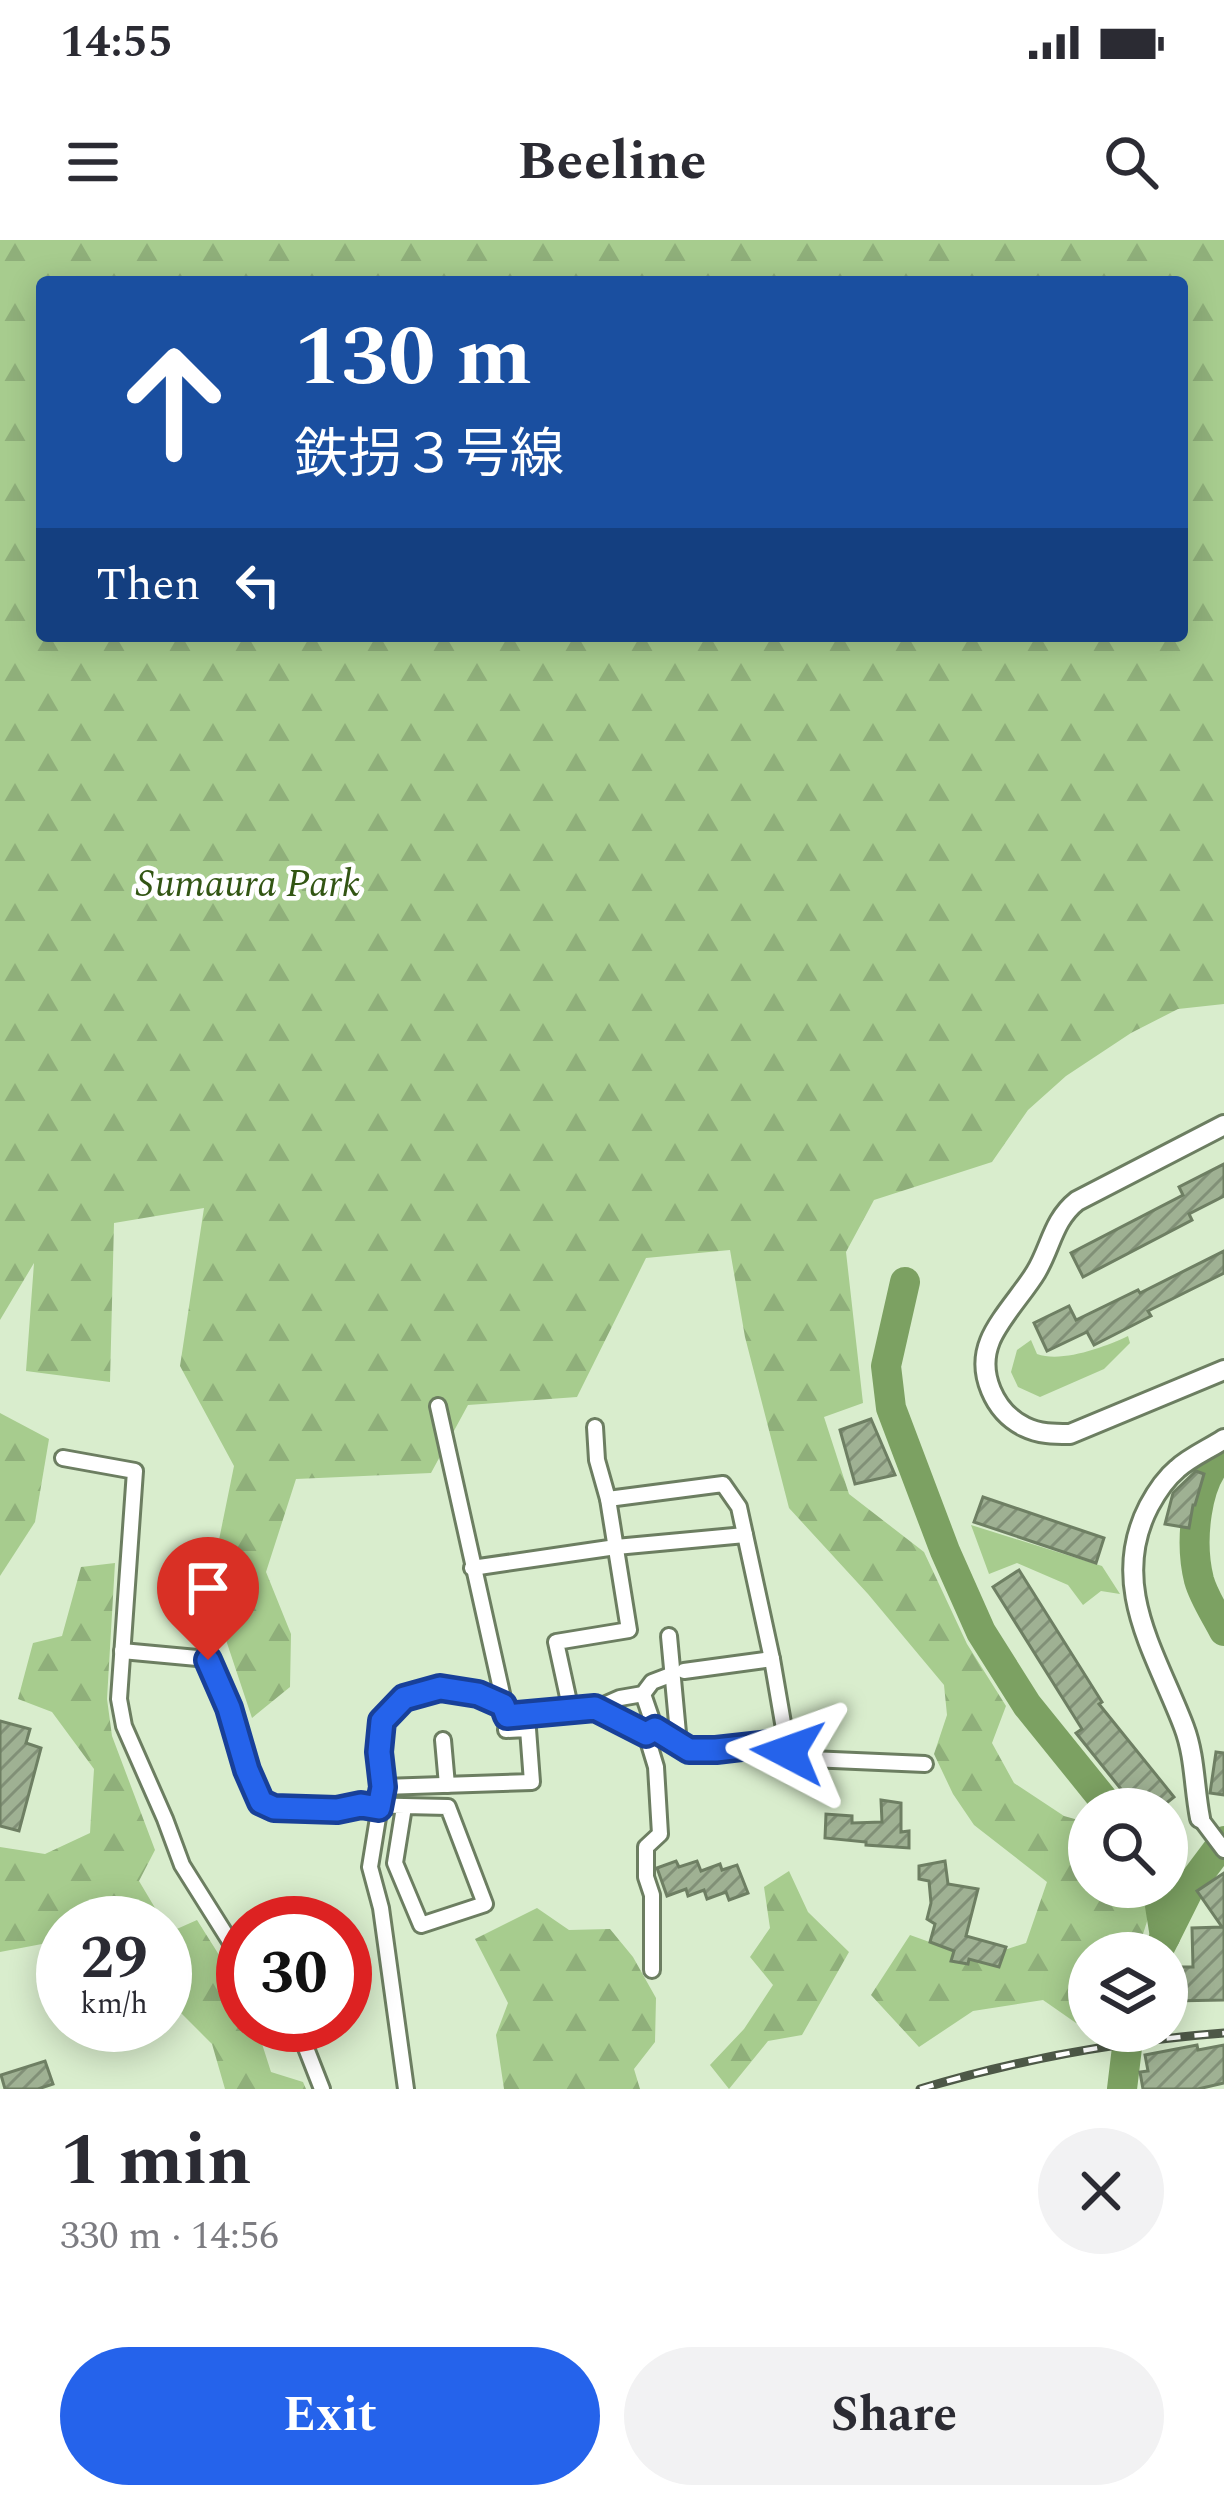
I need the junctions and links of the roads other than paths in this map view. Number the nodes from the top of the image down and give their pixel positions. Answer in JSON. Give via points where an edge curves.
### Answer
{"nodes":[{"id":1,"x":1224,"y":1125,"type":"edge"},
{"id":2,"x":1224,"y":1370,"type":"edge"},
{"id":3,"x":438,"y":1406,"type":"dead end"},
{"id":4,"x":595,"y":1427,"type":"dead end"},
{"id":5,"x":1224,"y":1439,"type":"edge"},
{"id":6,"x":63,"y":1458,"type":"dead end"},
{"id":7,"x":608,"y":1499,"type":"junction"},
{"id":8,"x":745,"y":1534,"type":"junction"},
{"id":9,"x":616,"y":1547,"type":"junction"},
{"id":10,"x":472,"y":1568,"type":"junction"},
{"id":11,"x":669,"y":1636,"type":"dead end"},
{"id":12,"x":122,"y":1651,"type":"junction"},
{"id":13,"x":772,"y":1660,"type":"junction"},
{"id":14,"x":678,"y":1672,"type":"junction"},
{"id":15,"x":643,"y":1694,"type":"junction"},
{"id":16,"x":595,"y":1708,"type":"junction"},
{"id":17,"x":505,"y":1711,"type":"junction"},
{"id":18,"x":571,"y":1711,"type":"junction"},
{"id":19,"x":651,"y":1732,"type":"junction"},
{"id":20,"x":443,"y":1740,"type":"dead end"},
{"id":21,"x":786,"y":1742,"type":"junction"},
{"id":22,"x":679,"y":1744,"type":"junction"},
{"id":23,"x":925,"y":1764,"type":"dead end"},
{"id":24,"x":447,"y":1785,"type":"junction"},
{"id":25,"x":383,"y":1787,"type":"junction"},
{"id":26,"x":404,"y":1807,"type":"junction"},
{"id":27,"x":379,"y":1808,"type":"junction"},
{"id":28,"x":1200,"y":1818,"type":"joint"},
{"id":29,"x":1224,"y":1850,"type":"edge"},
{"id":30,"x":216,"y":1919,"type":"edge"},
{"id":31,"x":652,"y":1970,"type":"dead end"},
{"id":32,"x":308,"y":2052,"type":"edge"},
{"id":33,"x":322,"y":2089,"type":"edge"},
{"id":34,"x":406,"y":2089,"type":"edge"}],
"edges":[{"from":1,"to":2,"type":"street","via":[[1064,1210],[1040,1265],[990,1340],[986,1376],[994,1400],[1025,1428],[1070,1434]]},
{"from":3,"to":10,"type":"street"},
{"from":4,"to":7,"type":"street"},
{"from":5,"to":28,"type":"street","via":[[1176,1469],[1156,1493],[1131,1566],[1135,1602],[1193,1756]]},
{"from":6,"to":12,"type":"street","via":[[135,1471]]},
{"from":7,"to":8,"type":"street","via":[[723,1484]]},
{"from":7,"to":9,"type":"street"},
{"from":8,"to":9,"type":"street"},
{"from":8,"to":13,"type":"street"},
{"from":9,"to":10,"type":"street"},
{"from":9,"to":18,"type":"street","via":[[629,1630],[556,1642]]},
{"from":10,"to":17,"type":"street"},
{"from":11,"to":14,"type":"street"},
{"from":12,"to":27,"type":"street","via":[[208,1660],[261,1802]]},
{"from":12,"to":30,"type":"street","via":[[124,1726],[182,1865]]},
{"from":13,"to":14,"type":"street"},
{"from":13,"to":21,"type":"street"},
{"from":14,"to":15,"type":"street"},
{"from":14,"to":22,"type":"street"},
{"from":15,"to":16,"type":"street"},
{"from":15,"to":19,"type":"street"},
{"from":16,"to":18,"type":"street"},
{"from":16,"to":19,"type":"street"},
{"from":17,"to":18,"type":"street"},
{"from":17,"to":24,"type":"street","via":[[506,1730],[528,1729],[532,1782]]},
{"from":17,"to":25,"type":"street","via":[[478,1694],[440,1688],[404,1698],[382,1721]]},
{"from":19,"to":22,"type":"street"},
{"from":19,"to":31,"type":"street","via":[[660,1834],[646,1847]]},
{"from":20,"to":24,"type":"street"},
{"from":21,"to":22,"type":"street","via":[[716,1750]]},
{"from":21,"to":23,"type":"street","via":[[788,1752],[810,1759]]},
{"from":24,"to":25,"type":"street"},
{"from":25,"to":27,"type":"street"},
{"from":26,"to":26,"type":"street","via":[[448,1807],[485,1904],[421,1925],[395,1864]]},
{"from":26,"to":27,"type":"street"},
{"from":27,"to":34,"type":"street","via":[[370,1867]]},
{"from":28,"to":29,"type":"street"},
{"from":32,"to":33,"type":"street"}]}
